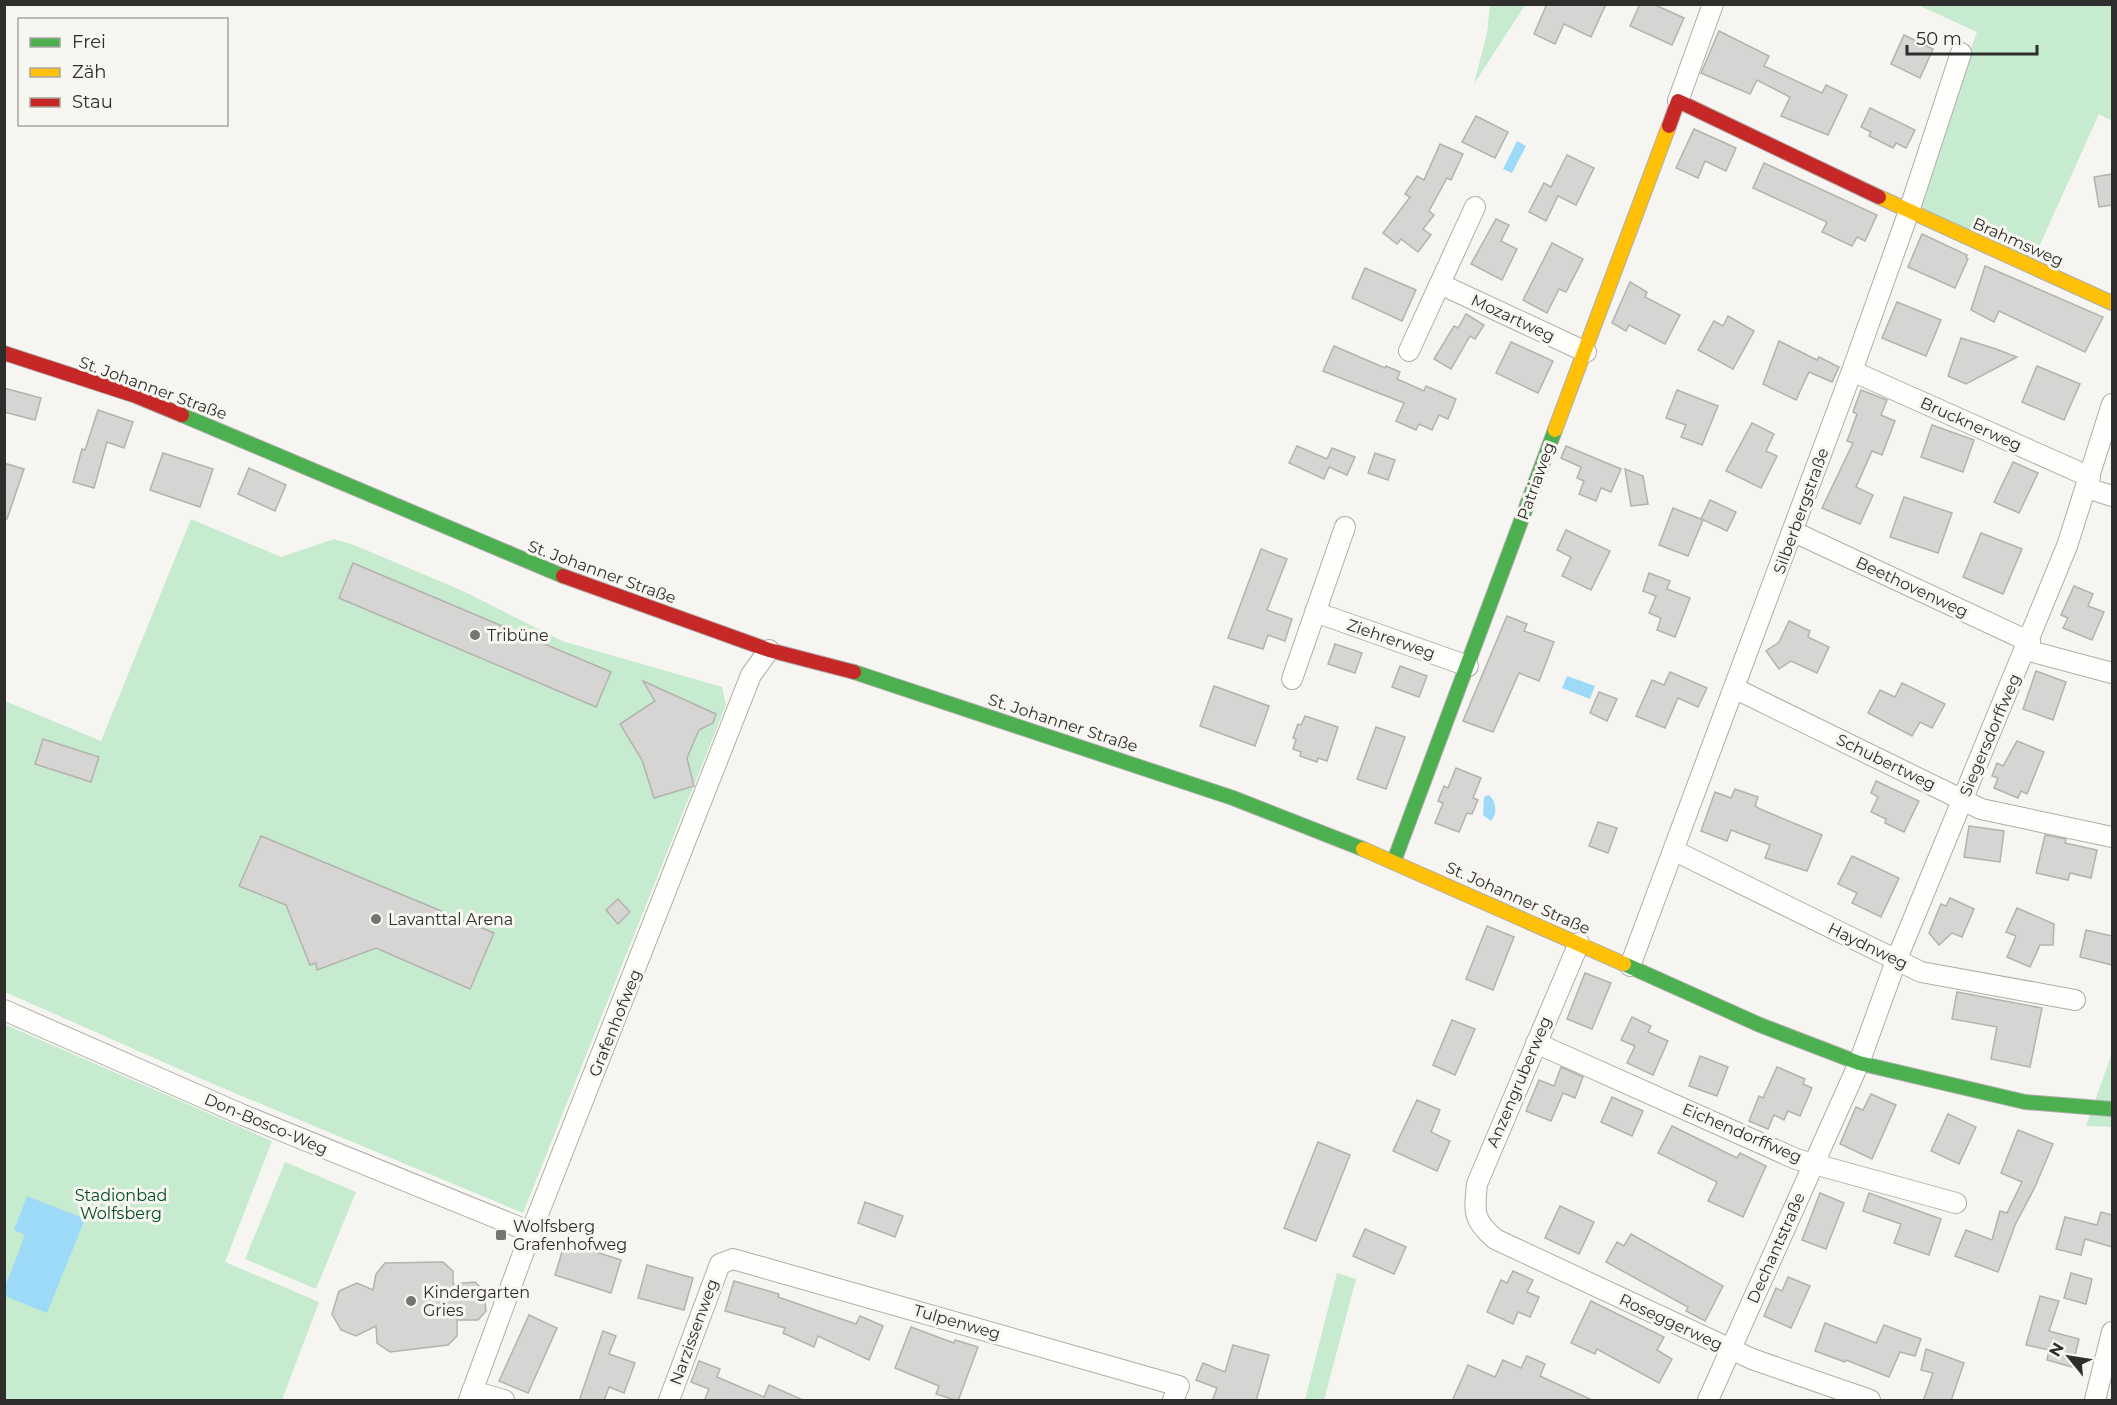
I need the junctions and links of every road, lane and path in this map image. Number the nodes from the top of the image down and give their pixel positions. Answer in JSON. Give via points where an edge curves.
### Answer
{"nodes":[{"id":1,"x":1713,"y":4,"type":"edge"},
{"id":2,"x":1961,"y":53,"type":"dead end"},
{"id":3,"x":1678,"y":101,"type":"junction"},
{"id":4,"x":1475,"y":207,"type":"dead end"},
{"id":5,"x":1909,"y":211,"type":"junction"},
{"id":6,"x":1440,"y":284,"type":"junction"},
{"id":7,"x":2112,"y":303,"type":"edge"},
{"id":8,"x":1409,"y":351,"type":"dead end"},
{"id":9,"x":1586,"y":352,"type":"junction"},
{"id":10,"x":4,"y":353,"type":"edge"},
{"id":11,"x":1852,"y":371,"type":"junction"},
{"id":12,"x":2112,"y":404,"type":"edge"},
{"id":13,"x":2089,"y":482,"type":"junction"},
{"id":14,"x":2112,"y":496,"type":"edge"},
{"id":15,"x":1345,"y":527,"type":"dead end"},
{"id":16,"x":1794,"y":532,"type":"junction"},
{"id":17,"x":1315,"y":612,"type":"junction"},
{"id":18,"x":2028,"y":646,"type":"junction"},
{"id":19,"x":769,"y":650,"type":"junction"},
{"id":20,"x":1468,"y":666,"type":"junction"},
{"id":21,"x":2112,"y":673,"type":"edge"},
{"id":22,"x":1292,"y":678,"type":"dead end"},
{"id":23,"x":1734,"y":688,"type":"junction"},
{"id":24,"x":1962,"y":800,"type":"junction"},
{"id":25,"x":2112,"y":837,"type":"edge"},
{"id":26,"x":1675,"y":852,"type":"junction"},
{"id":27,"x":1394,"y":861,"type":"junction"},
{"id":28,"x":1579,"y":943,"type":"junction"},
{"id":29,"x":1896,"y":961,"type":"junction"},
{"id":30,"x":1630,"y":966,"type":"junction"},
{"id":31,"x":2075,"y":1000,"type":"dead end"},
{"id":32,"x":4,"y":1010,"type":"edge"},
{"id":33,"x":1536,"y":1043,"type":"junction"},
{"id":34,"x":1859,"y":1063,"type":"junction"},
{"id":35,"x":2112,"y":1109,"type":"edge"},
{"id":36,"x":1814,"y":1162,"type":"junction"},
{"id":37,"x":1956,"y":1203,"type":"dead end"},
{"id":38,"x":1480,"y":1225,"type":"joint"},
{"id":39,"x":531,"y":1232,"type":"junction"},
{"id":40,"x":720,"y":1264,"type":"joint"},
{"id":41,"x":2112,"y":1332,"type":"edge"},
{"id":42,"x":1730,"y":1350,"type":"junction"},
{"id":43,"x":471,"y":1396,"type":"edge"},
{"id":44,"x":504,"y":1401,"type":"edge"},
{"id":45,"x":669,"y":1401,"type":"edge"},
{"id":46,"x":1173,"y":1401,"type":"edge"},
{"id":47,"x":1708,"y":1401,"type":"edge"},
{"id":48,"x":1870,"y":1401,"type":"edge"},
{"id":49,"x":2095,"y":1401,"type":"edge"}],
"edges":[{"from":1,"to":3,"type":"street","name":"Patriaweg"},
{"from":2,"to":5,"type":"street","name":"Silberbergstraße"},
{"from":3,"to":5,"type":"street"},
{"from":3,"to":9,"type":"street","name":"Patriaweg"},
{"from":4,"to":6,"type":"street"},
{"from":5,"to":7,"type":"street","name":"Brahmsweg"},
{"from":5,"to":11,"type":"street","name":"Silberbergstraße"},
{"from":6,"to":8,"type":"street"},
{"from":6,"to":9,"type":"street","name":"Mozartweg"},
{"from":9,"to":20,"type":"street","name":"Patriaweg"},
{"from":10,"to":19,"type":"street","name":"St. Johanner Straße","via":[[136,396],[528,563]]},
{"from":11,"to":13,"type":"street","name":"Brucknerweg"},
{"from":11,"to":16,"type":"street","name":"Silberbergstraße"},
{"from":12,"to":13,"type":"street","name":"Siegersdorffweg"},
{"from":13,"to":14,"type":"street","name":"Brucknerweg"},
{"from":13,"to":18,"type":"street","name":"Siegersdorffweg"},
{"from":15,"to":17,"type":"street"},
{"from":16,"to":18,"type":"street","name":"Beethovenweg"},
{"from":16,"to":23,"type":"street","name":"Silberbergstraße"},
{"from":17,"to":20,"type":"street","name":"Ziehrerweg"},
{"from":17,"to":22,"type":"street"},
{"from":18,"to":21,"type":"street","name":"Beethovenweg"},
{"from":18,"to":24,"type":"street","name":"Siegersdorffweg"},
{"from":19,"to":27,"type":"street","name":"St. Johanner Straße","via":[[839,667],[1121,759]]},
{"from":19,"to":39,"type":"street","name":"Grafenhofweg","via":[[751,675]]},
{"from":20,"to":27,"type":"street","name":"Patriaweg"},
{"from":23,"to":24,"type":"street","name":"Schubertweg"},
{"from":23,"to":26,"type":"street","name":"Silberbergstraße"},
{"from":24,"to":25,"type":"street","name":"Schubertweg","via":[[1981,809]]},
{"from":24,"to":29,"type":"street","name":"Siegersdorffweg"},
{"from":26,"to":29,"type":"street","name":"Haydnweg"},
{"from":26,"to":30,"type":"street","name":"Silberbergstraße"},
{"from":27,"to":28,"type":"street","name":"St. Johanner Straße"},
{"from":28,"to":30,"type":"street","name":"St. Johanner Straße"},
{"from":28,"to":33,"type":"street","name":"Anzengruberweg"},
{"from":29,"to":31,"type":"street","name":"Haydnweg","via":[[1921,972]]},
{"from":29,"to":34,"type":"street","name":"Siegersdorffweg"},
{"from":30,"to":34,"type":"street","name":"St. Johanner Straße"},
{"from":32,"to":39,"type":"street","name":"Don-Bosco-Weg","via":[[253,1119]]},
{"from":33,"to":36,"type":"street","name":"Eichendorffweg","via":[[1796,1159]]},
{"from":33,"to":38,"type":"street","name":"Anzengruberweg","via":[[1477,1184],[1475,1206]]},
{"from":34,"to":35,"type":"street","name":"St. Johanner Straße","via":[[2025,1102]]},
{"from":34,"to":36,"type":"street","name":"Dechantstraße"},
{"from":36,"to":37,"type":"street","name":"Eichendorffweg"},
{"from":36,"to":42,"type":"street","name":"Dechantstraße"},
{"from":38,"to":42,"type":"street","name":"Roseggerweg","via":[[1495,1239]]},
{"from":39,"to":43,"type":"street","name":"Grafenhofweg"},
{"from":40,"to":45,"type":"street","name":"Narzissenweg"},
{"from":40,"to":46,"type":"street","name":"Tulpenweg","via":[[733,1259],[1179,1386]]},
{"from":41,"to":49,"type":"street"},
{"from":42,"to":47,"type":"street","name":"Dechantstraße"},
{"from":42,"to":48,"type":"street","name":"Roseggerweg"},
{"from":43,"to":44,"type":"street"}]}
